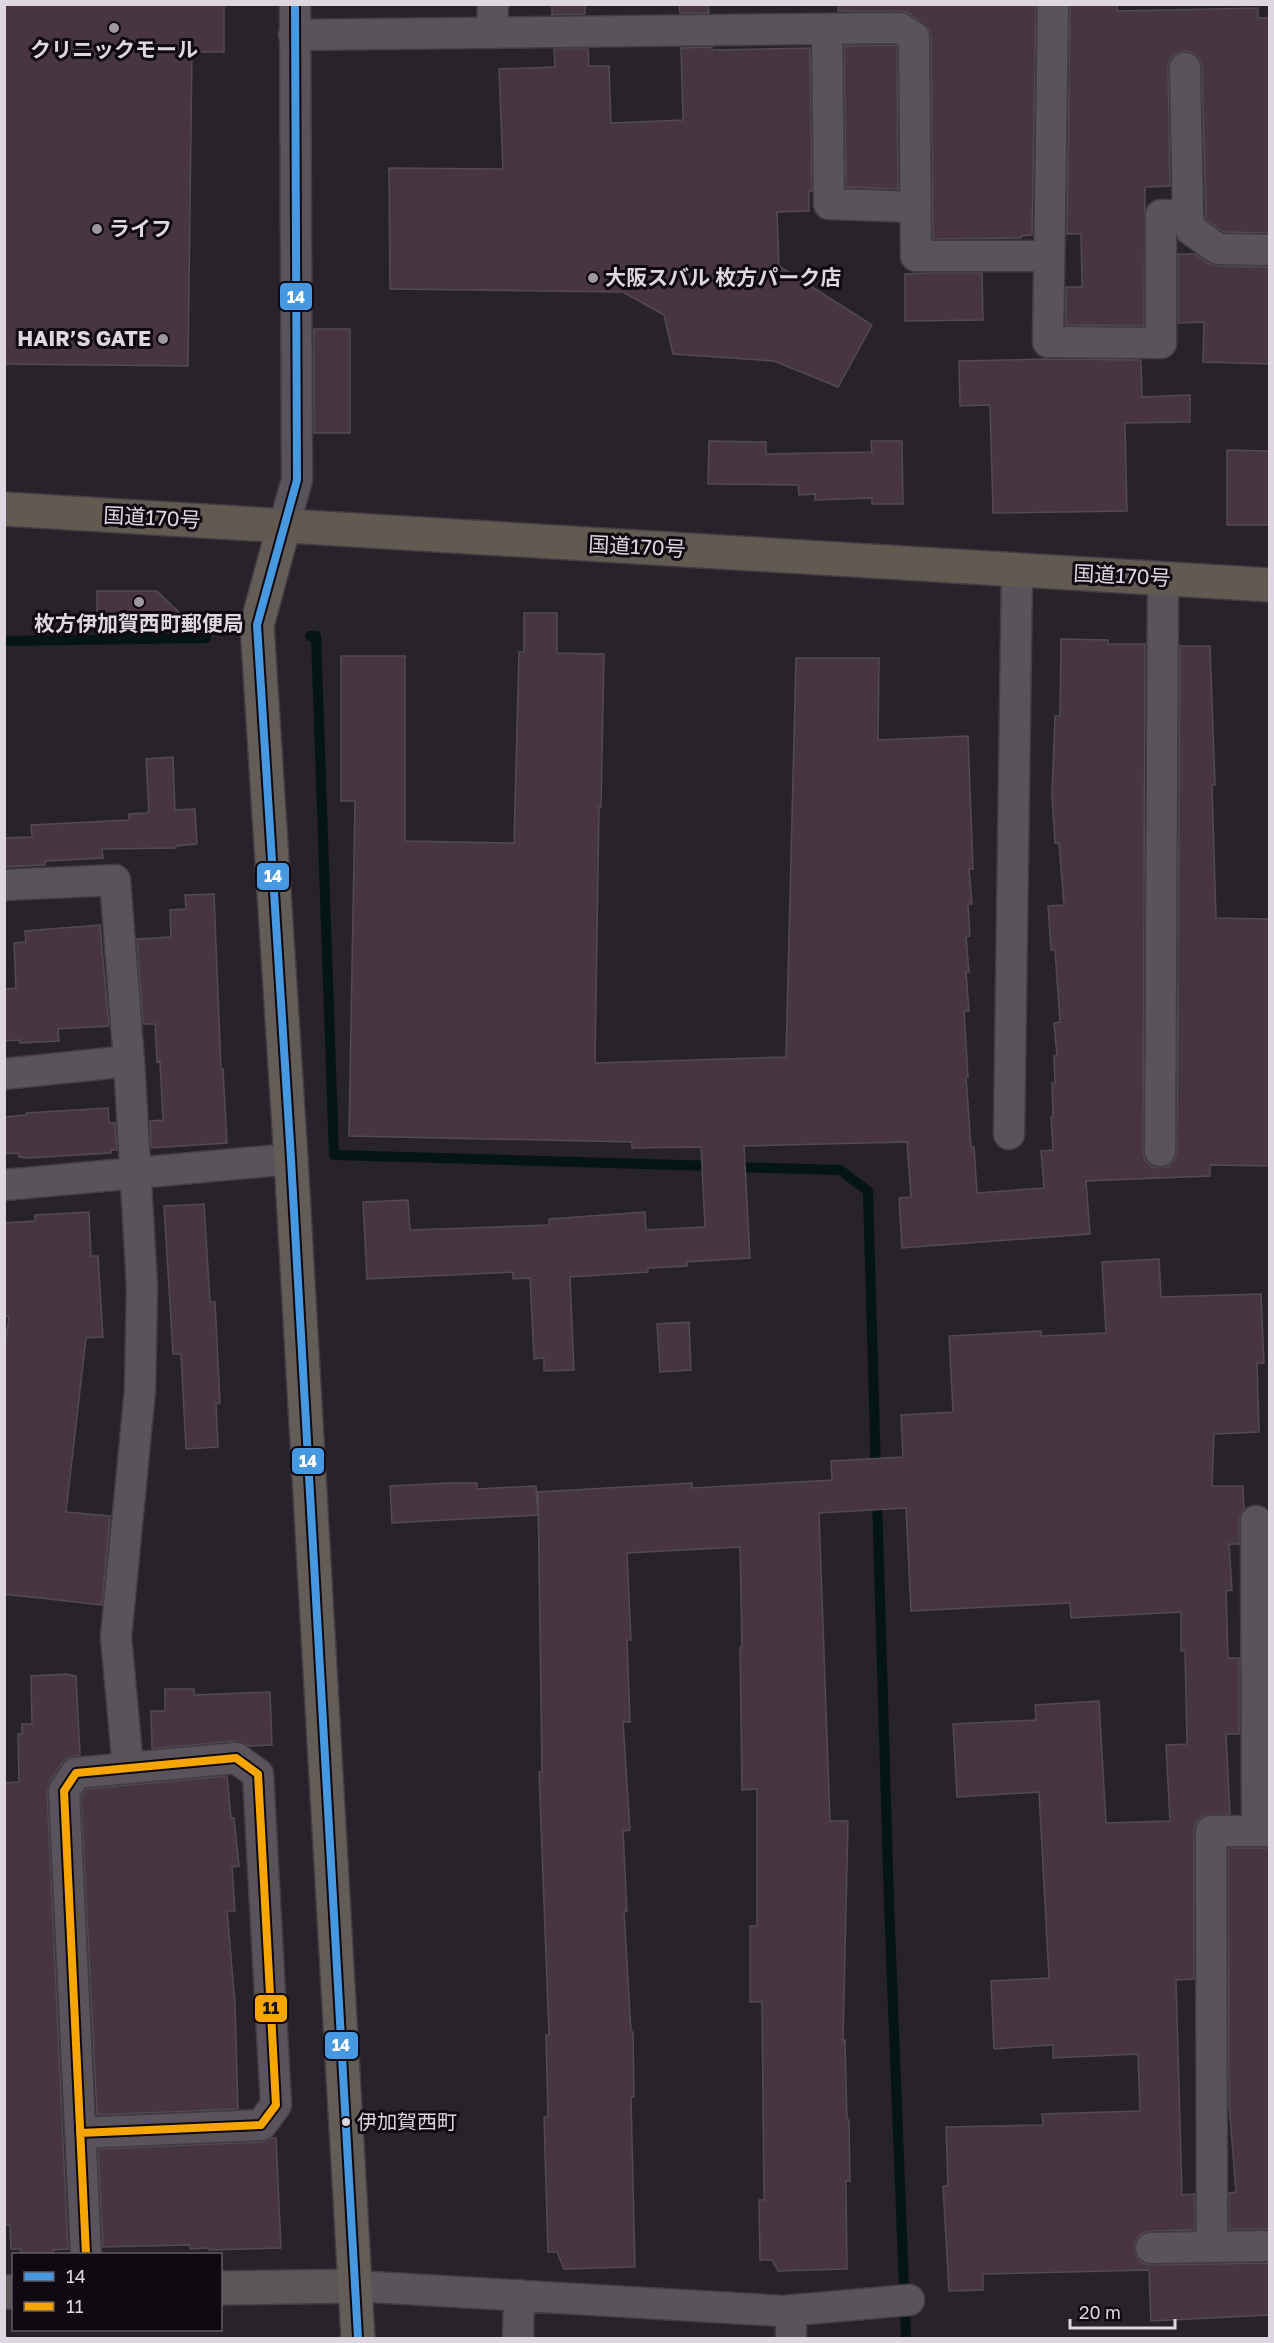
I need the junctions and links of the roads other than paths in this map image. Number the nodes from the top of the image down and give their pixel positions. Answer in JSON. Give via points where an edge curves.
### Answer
{"nodes":[{"id":1,"x":294,"y":4,"type":"edge"},
{"id":2,"x":1053,"y":4,"type":"edge"},
{"id":3,"x":900,"y":16,"type":"edge"},
{"id":4,"x":735,"y":17,"type":"edge"},
{"id":5,"x":612,"y":18,"type":"edge"},
{"id":6,"x":492,"y":19,"type":"edge"},
{"id":7,"x":826,"y":29,"type":"junction"},
{"id":8,"x":294,"y":36,"type":"junction"},
{"id":9,"x":1185,"y":68,"type":"dead end"},
{"id":10,"x":916,"y":207,"type":"junction"},
{"id":11,"x":1188,"y":216,"type":"junction"},
{"id":12,"x":1269,"y":250,"type":"edge"},
{"id":13,"x":1049,"y":256,"type":"junction"},
{"id":14,"x":4,"y":509,"type":"edge"},
{"id":15,"x":284,"y":526,"type":"junction"},
{"id":16,"x":1017,"y":570,"type":"junction"},
{"id":17,"x":1163,"y":579,"type":"junction"},
{"id":18,"x":1269,"y":585,"type":"edge"},
{"id":19,"x":4,"y":885,"type":"edge"},
{"id":20,"x":129,"y":1061,"type":"junction"},
{"id":21,"x":4,"y":1074,"type":"edge"},
{"id":22,"x":1009,"y":1134,"type":"dead end"},
{"id":23,"x":1160,"y":1150,"type":"dead end"},
{"id":24,"x":291,"y":1159,"type":"junction"},
{"id":25,"x":135,"y":1173,"type":"junction"},
{"id":26,"x":4,"y":1185,"type":"edge"},
{"id":27,"x":1256,"y":1521,"type":"dead end"},
{"id":28,"x":128,"y":1767,"type":"junction"},
{"id":29,"x":1263,"y":1831,"type":"edge"},
{"id":30,"x":80,"y":2133,"type":"junction"},
{"id":31,"x":1269,"y":2246,"type":"edge"},
{"id":32,"x":1212,"y":2247,"type":"junction"},
{"id":33,"x":1151,"y":2248,"type":"dead end"},
{"id":34,"x":86,"y":2253,"type":"edge"},
{"id":35,"x":355,"y":2286,"type":"junction"},
{"id":36,"x":222,"y":2288,"type":"edge"},
{"id":37,"x":519,"y":2295,"type":"junction"},
{"id":38,"x":909,"y":2300,"type":"dead end"},
{"id":39,"x":791,"y":2324,"type":"edge"},
{"id":40,"x":358,"y":2338,"type":"edge"},
{"id":41,"x":518,"y":2338,"type":"edge"}],
"edges":[{"from":1,"to":8,"type":"street"},
{"from":2,"to":13,"type":"street"},
{"from":3,"to":7,"type":"street"},
{"from":3,"to":10,"type":"street","via":[[914,37]]},
{"from":4,"to":5,"type":"street"},
{"from":4,"to":7,"type":"street"},
{"from":5,"to":6,"type":"street"},
{"from":6,"to":8,"type":"street"},
{"from":7,"to":10,"type":"street","via":[[829,204]]},
{"from":8,"to":15,"type":"street","via":[[297,480]]},
{"from":9,"to":11,"type":"street"},
{"from":10,"to":13,"type":"street","via":[[916,256]]},
{"from":11,"to":12,"type":"street","via":[[1191,230],[1218,249]]},
{"from":11,"to":13,"type":"street","via":[[1161,215],[1161,343],[1048,342]]},
{"from":14,"to":15,"type":"highway","name":"国道170号"},
{"from":15,"to":16,"type":"highway","name":"国道170号"},
{"from":15,"to":24,"type":"main road","via":[[257,625]]},
{"from":16,"to":17,"type":"highway","name":"国道170号"},
{"from":16,"to":22,"type":"street"},
{"from":17,"to":18,"type":"highway","name":"国道170号"},
{"from":17,"to":23,"type":"street"},
{"from":19,"to":20,"type":"street","via":[[115,880]]},
{"from":20,"to":21,"type":"street"},
{"from":20,"to":25,"type":"street"},
{"from":24,"to":25,"type":"street"},
{"from":24,"to":35,"type":"main road"},
{"from":25,"to":26,"type":"street"},
{"from":25,"to":28,"type":"street","via":[[142,1287],[140,1390],[116,1637]]},
{"from":27,"to":29,"type":"street"},
{"from":28,"to":30,"type":"street","via":[[76,1773],[64,1791]]},
{"from":28,"to":30,"type":"street","via":[[236,1758],[258,1774],[276,2105],[261,2125]]},
{"from":29,"to":32,"type":"street","via":[[1211,1831]]},
{"from":30,"to":34,"type":"street"},
{"from":31,"to":32,"type":"street"},
{"from":32,"to":33,"type":"street"},
{"from":35,"to":36,"type":"street"},
{"from":35,"to":37,"type":"street"},
{"from":35,"to":40,"type":"main road"},
{"from":37,"to":39,"type":"street"},
{"from":37,"to":41,"type":"street"},
{"from":38,"to":39,"type":"street"}]}
